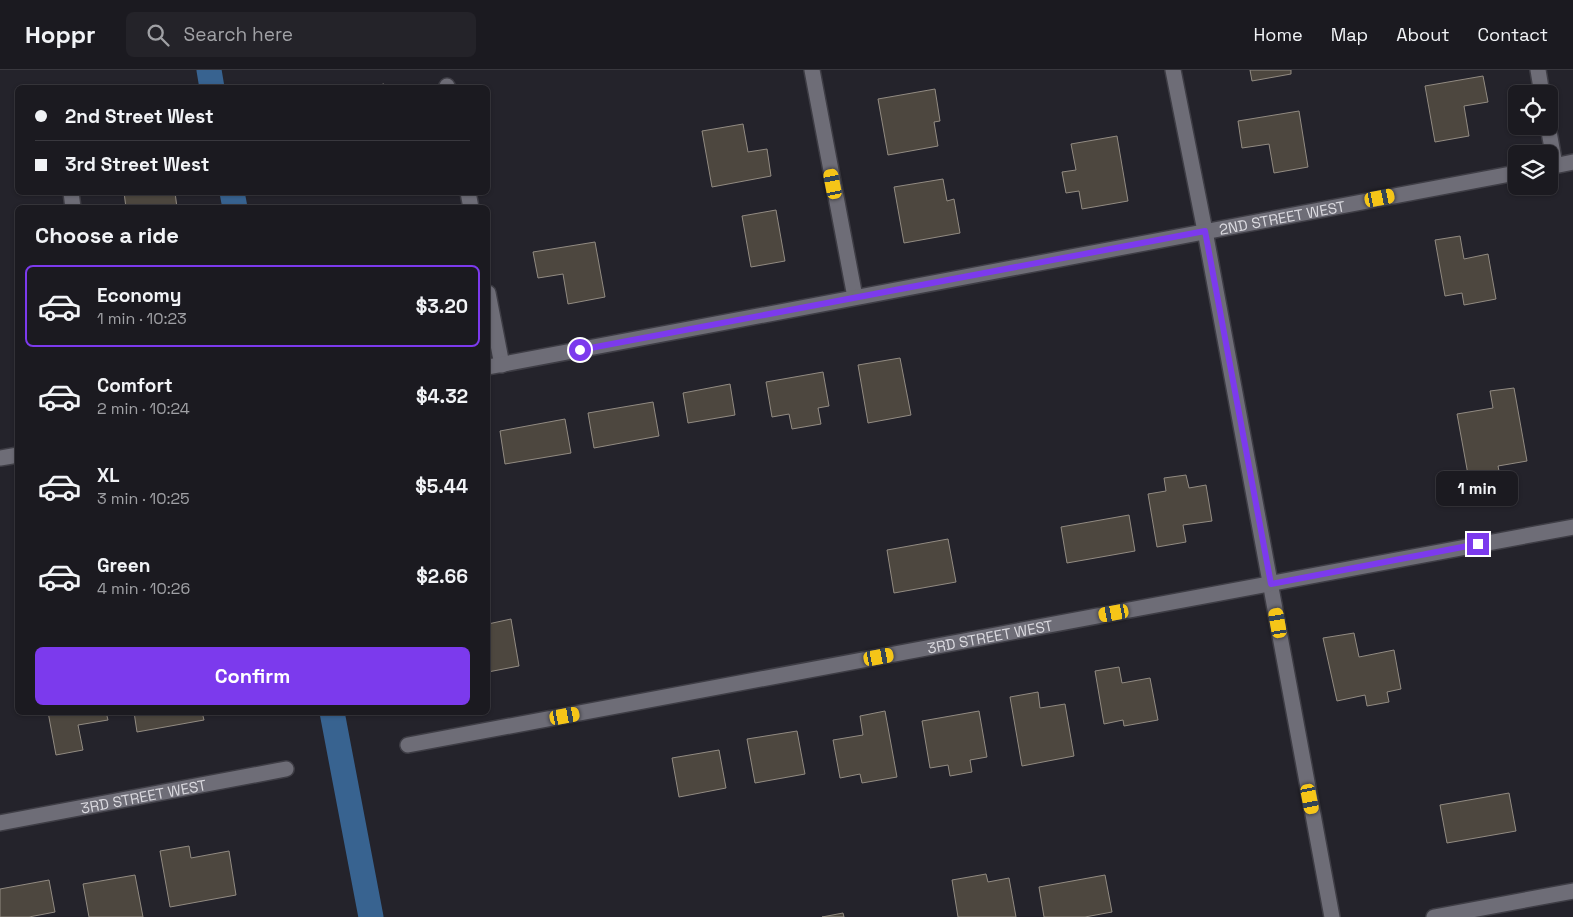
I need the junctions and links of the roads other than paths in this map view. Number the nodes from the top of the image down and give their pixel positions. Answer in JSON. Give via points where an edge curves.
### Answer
{"nodes":[{"id":1,"x":812,"y":70,"type":"edge"},
{"id":2,"x":1173,"y":70,"type":"edge"},
{"id":3,"x":1538,"y":70,"type":"edge"},
{"id":4,"x":1540,"y":85,"type":"edge"},
{"id":5,"x":1573,"y":162,"type":"edge"},
{"id":6,"x":1558,"y":165,"type":"edge"},
{"id":7,"x":1508,"y":174,"type":"edge"},
{"id":8,"x":1205,"y":231,"type":"junction"},
{"id":9,"x":855,"y":297,"type":"junction"},
{"id":10,"x":490,"y":314,"type":"edge"},
{"id":11,"x":495,"y":366,"type":"edge"},
{"id":12,"x":15,"y":456,"type":"edge"},
{"id":13,"x":0,"y":458,"type":"edge"},
{"id":14,"x":1573,"y":527,"type":"edge"},
{"id":15,"x":1271,"y":584,"type":"junction"},
{"id":16,"x":408,"y":746,"type":"dead end"},
{"id":17,"x":286,"y":769,"type":"dead end"},
{"id":18,"x":0,"y":823,"type":"edge"},
{"id":19,"x":1573,"y":891,"type":"edge"},
{"id":20,"x":1332,"y":917,"type":"edge"},
{"id":21,"x":1434,"y":917,"type":"edge"}],
"edges":[{"from":1,"to":9,"type":"street"},
{"from":2,"to":8,"type":"street"},
{"from":3,"to":4,"type":"street"},
{"from":5,"to":6,"type":"street"},
{"from":7,"to":8,"type":"street","name":"2ND STREET WEST"},
{"from":8,"to":9,"type":"street","name":"2ND STREET WEST"},
{"from":8,"to":15,"type":"street"},
{"from":9,"to":11,"type":"street","name":"2ND STREET WEST"},
{"from":10,"to":11,"type":"street"},
{"from":12,"to":13,"type":"street"},
{"from":14,"to":15,"type":"street","name":"3RD STREET WEST"},
{"from":15,"to":16,"type":"street","name":"3RD STREET WEST"},
{"from":15,"to":20,"type":"street"},
{"from":17,"to":18,"type":"street","name":"3RD STREET WEST"},
{"from":19,"to":21,"type":"street"}]}
